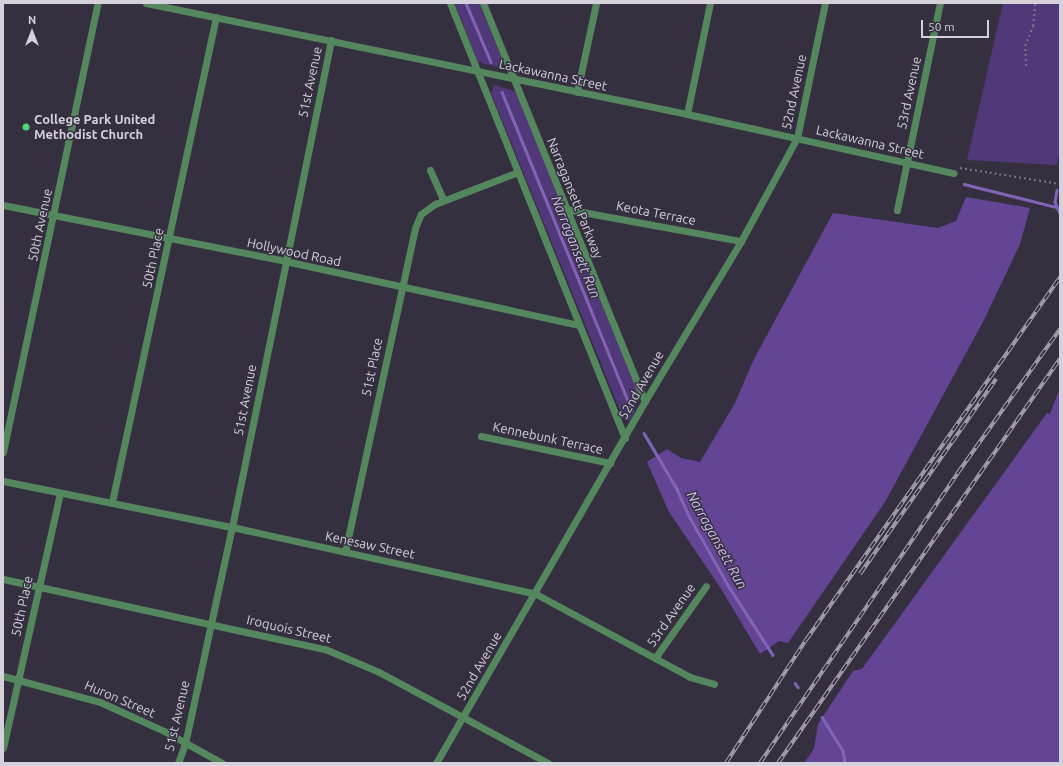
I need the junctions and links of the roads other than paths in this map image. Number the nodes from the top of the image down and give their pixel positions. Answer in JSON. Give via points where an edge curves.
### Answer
{"nodes":[{"id":1,"x":98,"y":3,"type":"edge"},
{"id":2,"x":146,"y":3,"type":"edge"},
{"id":3,"x":450,"y":3,"type":"edge"},
{"id":4,"x":483,"y":3,"type":"edge"},
{"id":5,"x":596,"y":3,"type":"edge"},
{"id":6,"x":710,"y":3,"type":"edge"},
{"id":7,"x":825,"y":3,"type":"edge"},
{"id":8,"x":940,"y":3,"type":"edge"},
{"id":9,"x":216,"y":17,"type":"junction"},
{"id":10,"x":331,"y":40,"type":"junction"},
{"id":11,"x":477,"y":71,"type":"junction"},
{"id":12,"x":514,"y":80,"type":"junction"},
{"id":13,"x":577,"y":92,"type":"junction"},
{"id":14,"x":687,"y":114,"type":"junction"},
{"id":15,"x":797,"y":138,"type":"junction"},
{"id":16,"x":907,"y":164,"type":"junction"},
{"id":17,"x":430,"y":170,"type":"dead end"},
{"id":18,"x":518,"y":172,"type":"junction"},
{"id":19,"x":954,"y":173,"type":"road end"},
{"id":20,"x":443,"y":199,"type":"junction"},
{"id":21,"x":3,"y":205,"type":"edge"},
{"id":22,"x":566,"y":209,"type":"junction"},
{"id":23,"x":897,"y":210,"type":"dead end"},
{"id":24,"x":54,"y":215,"type":"junction"},
{"id":25,"x":170,"y":238,"type":"junction"},
{"id":26,"x":741,"y":241,"type":"junction"},
{"id":27,"x":285,"y":261,"type":"junction"},
{"id":28,"x":400,"y":288,"type":"junction"},
{"id":29,"x":579,"y":325,"type":"junction"},
{"id":30,"x":645,"y":402,"type":"junction"},
{"id":31,"x":481,"y":436,"type":"dead end"},
{"id":32,"x":625,"y":438,"type":"junction"},
{"id":33,"x":3,"y":452,"type":"edge"},
{"id":34,"x":610,"y":463,"type":"junction"},
{"id":35,"x":3,"y":481,"type":"edge"},
{"id":36,"x":60,"y":493,"type":"junction"},
{"id":37,"x":112,"y":502,"type":"junction"},
{"id":38,"x":232,"y":527,"type":"junction"},
{"id":39,"x":345,"y":552,"type":"junction"},
{"id":40,"x":3,"y":579,"type":"edge"},
{"id":41,"x":38,"y":586,"type":"junction"},
{"id":42,"x":706,"y":586,"type":"dead end"},
{"id":43,"x":536,"y":594,"type":"junction"},
{"id":44,"x":209,"y":624,"type":"junction"},
{"id":45,"x":655,"y":658,"type":"junction"},
{"id":46,"x":3,"y":676,"type":"edge"},
{"id":47,"x":18,"y":679,"type":"junction"},
{"id":48,"x":714,"y":684,"type":"dead end"},
{"id":49,"x":463,"y":717,"type":"junction"},
{"id":50,"x":185,"y":744,"type":"junction"},
{"id":51,"x":3,"y":748,"type":"edge"},
{"id":52,"x":178,"y":763,"type":"edge"},
{"id":53,"x":222,"y":763,"type":"edge"},
{"id":54,"x":436,"y":763,"type":"edge"},
{"id":55,"x":548,"y":763,"type":"edge"}],
"edges":[{"from":1,"to":24,"type":"street","name":"50th Avenue"},
{"from":2,"to":9,"type":"street","name":"Lackawanna Street"},
{"from":3,"to":11,"type":"street"},
{"from":4,"to":12,"type":"street","name":"Narragansett Parkway"},
{"from":5,"to":13,"type":"street"},
{"from":6,"to":14,"type":"street"},
{"from":7,"to":15,"type":"street","name":"52nd Avenue"},
{"from":8,"to":16,"type":"street","name":"53rd Avenue"},
{"from":9,"to":10,"type":"street","name":"Lackawanna Street"},
{"from":9,"to":25,"type":"street","name":"50th Place"},
{"from":10,"to":11,"type":"street","name":"Lackawanna Street"},
{"from":10,"to":27,"type":"street","name":"51st Avenue"},
{"from":11,"to":12,"type":"street","name":"Lackawanna Street"},
{"from":11,"to":18,"type":"street"},
{"from":12,"to":13,"type":"street","name":"Lackawanna Street"},
{"from":12,"to":22,"type":"street","name":"Narragansett Parkway"},
{"from":13,"to":14,"type":"street","name":"Lackawanna Street"},
{"from":14,"to":15,"type":"street","name":"Lackawanna Street"},
{"from":15,"to":16,"type":"street","name":"Lackawanna Street"},
{"from":15,"to":26,"type":"street","name":"52nd Avenue"},
{"from":16,"to":19,"type":"street","name":"Lackawanna Street"},
{"from":16,"to":23,"type":"street","name":"53rd Avenue"},
{"from":17,"to":20,"type":"street"},
{"from":18,"to":20,"type":"street","name":"51st Place"},
{"from":18,"to":29,"type":"street"},
{"from":20,"to":28,"type":"street","name":"51st Place","via":[[421,214]]},
{"from":21,"to":24,"type":"street","name":"Hollywood Road"},
{"from":22,"to":26,"type":"street","name":"Keota Terrace"},
{"from":22,"to":30,"type":"street","name":"Narragansett Parkway"},
{"from":24,"to":25,"type":"street","name":"Hollywood Road"},
{"from":24,"to":33,"type":"street","name":"50th Avenue"},
{"from":25,"to":27,"type":"street","name":"Hollywood Road"},
{"from":25,"to":37,"type":"street","name":"50th Place"},
{"from":26,"to":30,"type":"street","name":"52nd Avenue"},
{"from":27,"to":28,"type":"street","name":"Hollywood Road"},
{"from":27,"to":38,"type":"street","name":"51st Avenue"},
{"from":28,"to":29,"type":"street","name":"Hollywood Road"},
{"from":28,"to":39,"type":"street","name":"51st Place"},
{"from":29,"to":32,"type":"street"},
{"from":30,"to":32,"type":"street","name":"52nd Avenue"},
{"from":31,"to":34,"type":"street","name":"Kennebunk Terrace"},
{"from":32,"to":34,"type":"street","name":"52nd Avenue"},
{"from":34,"to":43,"type":"street","name":"52nd Avenue"},
{"from":35,"to":36,"type":"street","name":"Kenesaw Street"},
{"from":36,"to":37,"type":"street","name":"Kenesaw Street"},
{"from":36,"to":41,"type":"street","name":"50th Place"},
{"from":37,"to":38,"type":"street","name":"Kenesaw Street"},
{"from":38,"to":39,"type":"street","name":"Kenesaw Street"},
{"from":38,"to":44,"type":"street","name":"51st Avenue"},
{"from":39,"to":43,"type":"street","name":"Kenesaw Street"},
{"from":40,"to":41,"type":"street","name":"Iroquois Street"},
{"from":41,"to":44,"type":"street","name":"Iroquois Street"},
{"from":41,"to":47,"type":"street","name":"50th Place"},
{"from":42,"to":45,"type":"street","name":"53rd Avenue"},
{"from":43,"to":45,"type":"street","name":"Kenesaw Street"},
{"from":43,"to":49,"type":"street","name":"52nd Avenue"},
{"from":44,"to":49,"type":"street","name":"Iroquois Street","via":[[339,654],[379,672]]},
{"from":44,"to":50,"type":"street","name":"51st Avenue"},
{"from":45,"to":48,"type":"street","name":"Kenesaw Street","via":[[690,677]]},
{"from":46,"to":47,"type":"street","name":"Huron Street"},
{"from":47,"to":50,"type":"street","name":"Huron Street","via":[[100,702],[164,731]]},
{"from":47,"to":51,"type":"street","name":"50th Place"},
{"from":49,"to":54,"type":"street","name":"52nd Avenue"},
{"from":49,"to":55,"type":"street","name":"Iroquois Street"},
{"from":50,"to":52,"type":"street","name":"51st Avenue"},
{"from":50,"to":53,"type":"street","name":"Huron Street"}]}
